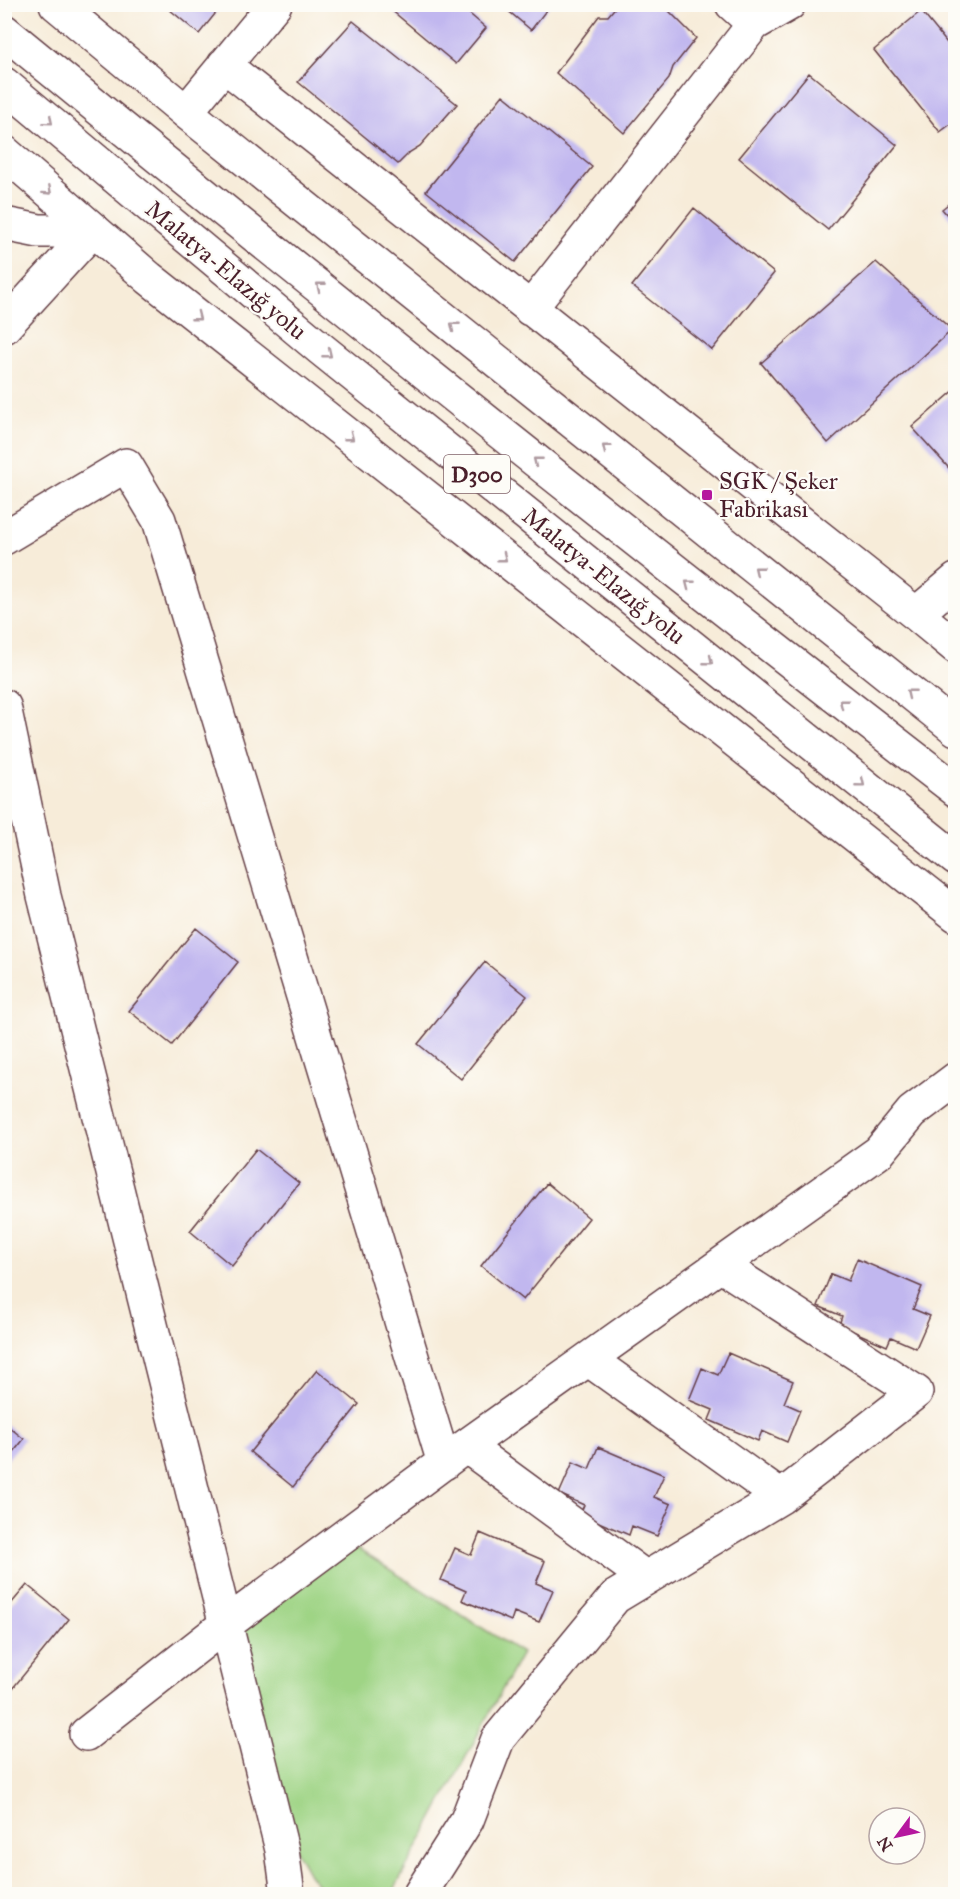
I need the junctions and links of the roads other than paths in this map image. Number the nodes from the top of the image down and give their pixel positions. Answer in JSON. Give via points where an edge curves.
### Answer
{"nodes":[{"id":1,"x":56,"y":4,"type":"edge"},
{"id":2,"x":275,"y":4,"type":"edge"},
{"id":3,"x":789,"y":4,"type":"edge"},
{"id":4,"x":743,"y":14,"type":"edge"},
{"id":5,"x":4,"y":31,"type":"edge"},
{"id":6,"x":224,"y":65,"type":"junction"},
{"id":7,"x":4,"y":84,"type":"edge"},
{"id":8,"x":186,"y":112,"type":"junction"},
{"id":9,"x":4,"y":152,"type":"edge"},
{"id":10,"x":4,"y":224,"type":"edge"},
{"id":11,"x":92,"y":231,"type":"junction"},
{"id":12,"x":530,"y":309,"type":"junction"},
{"id":13,"x":4,"y":327,"type":"edge"},
{"id":14,"x":4,"y":538,"type":"edge"},
{"id":15,"x":956,"y":580,"type":"edge"},
{"id":16,"x":916,"y":614,"type":"junction"},
{"id":17,"x":956,"y":647,"type":"edge"},
{"id":18,"x":4,"y":706,"type":"edge"},
{"id":19,"x":956,"y":729,"type":"edge"},
{"id":20,"x":956,"y":790,"type":"edge"},
{"id":21,"x":956,"y":859,"type":"edge"},
{"id":22,"x":956,"y":915,"type":"edge"},
{"id":23,"x":956,"y":1079,"type":"edge"},
{"id":24,"x":720,"y":1265,"type":"junction"},
{"id":25,"x":588,"y":1359,"type":"junction"},
{"id":26,"x":455,"y":1455,"type":"junction"},
{"id":27,"x":781,"y":1497,"type":"junction"},
{"id":28,"x":646,"y":1578,"type":"junction"},
{"id":29,"x":225,"y":1625,"type":"junction"},
{"id":30,"x":86,"y":1734,"type":"dead end"},
{"id":31,"x":282,"y":1850,"type":"junction"},
{"id":32,"x":288,"y":1894,"type":"edge"},
{"id":33,"x":307,"y":1894,"type":"edge"},
{"id":34,"x":420,"y":1894,"type":"edge"}],
"edges":[{"from":1,"to":8,"type":"main road"},
{"from":2,"to":6,"type":"main road"},
{"from":3,"to":4,"type":"main road"},
{"from":4,"to":12,"type":"main road"},
{"from":20,"to":5,"type":"main road","name":"Malatya-Elazığ yolu","number":"D300","one_way":true,"via":[[684,580]]},
{"from":6,"to":8,"type":"main road"},
{"from":6,"to":12,"type":"main road"},
{"from":7,"to":21,"type":"main road","name":"Malatya-Elazığ yolu","number":"D300","one_way":true,"via":[[321,349]]},
{"from":19,"to":8,"type":"main road","one_way":true},
{"from":9,"to":11,"type":"main road","one_way":true},
{"from":10,"to":11,"type":"main road","via":[[39,231]]},
{"from":11,"to":13,"type":"main road"},
{"from":11,"to":22,"type":"main road","one_way":true},
{"from":12,"to":16,"type":"main road"},
{"from":14,"to":26,"type":"main road","via":[[126,465],[159,520]]},
{"from":15,"to":16,"type":"main road"},
{"from":16,"to":17,"type":"main road"},
{"from":18,"to":29,"type":"main road","via":[[44,896]]},
{"from":23,"to":24,"type":"main road","via":[[912,1112],[879,1152]]},
{"from":24,"to":25,"type":"main road"},
{"from":24,"to":27,"type":"main road","via":[[916,1392]]},
{"from":25,"to":26,"type":"main road"},
{"from":25,"to":27,"type":"main road"},
{"from":26,"to":28,"type":"main road"},
{"from":26,"to":29,"type":"main road"},
{"from":27,"to":28,"type":"main road"},
{"from":28,"to":34,"type":"main road","via":[[615,1597],[498,1739],[467,1820]]},
{"from":29,"to":30,"type":"main road"},
{"from":29,"to":31,"type":"main road"},
{"from":31,"to":32,"type":"main road"},
{"from":31,"to":33,"type":"main road"}]}
